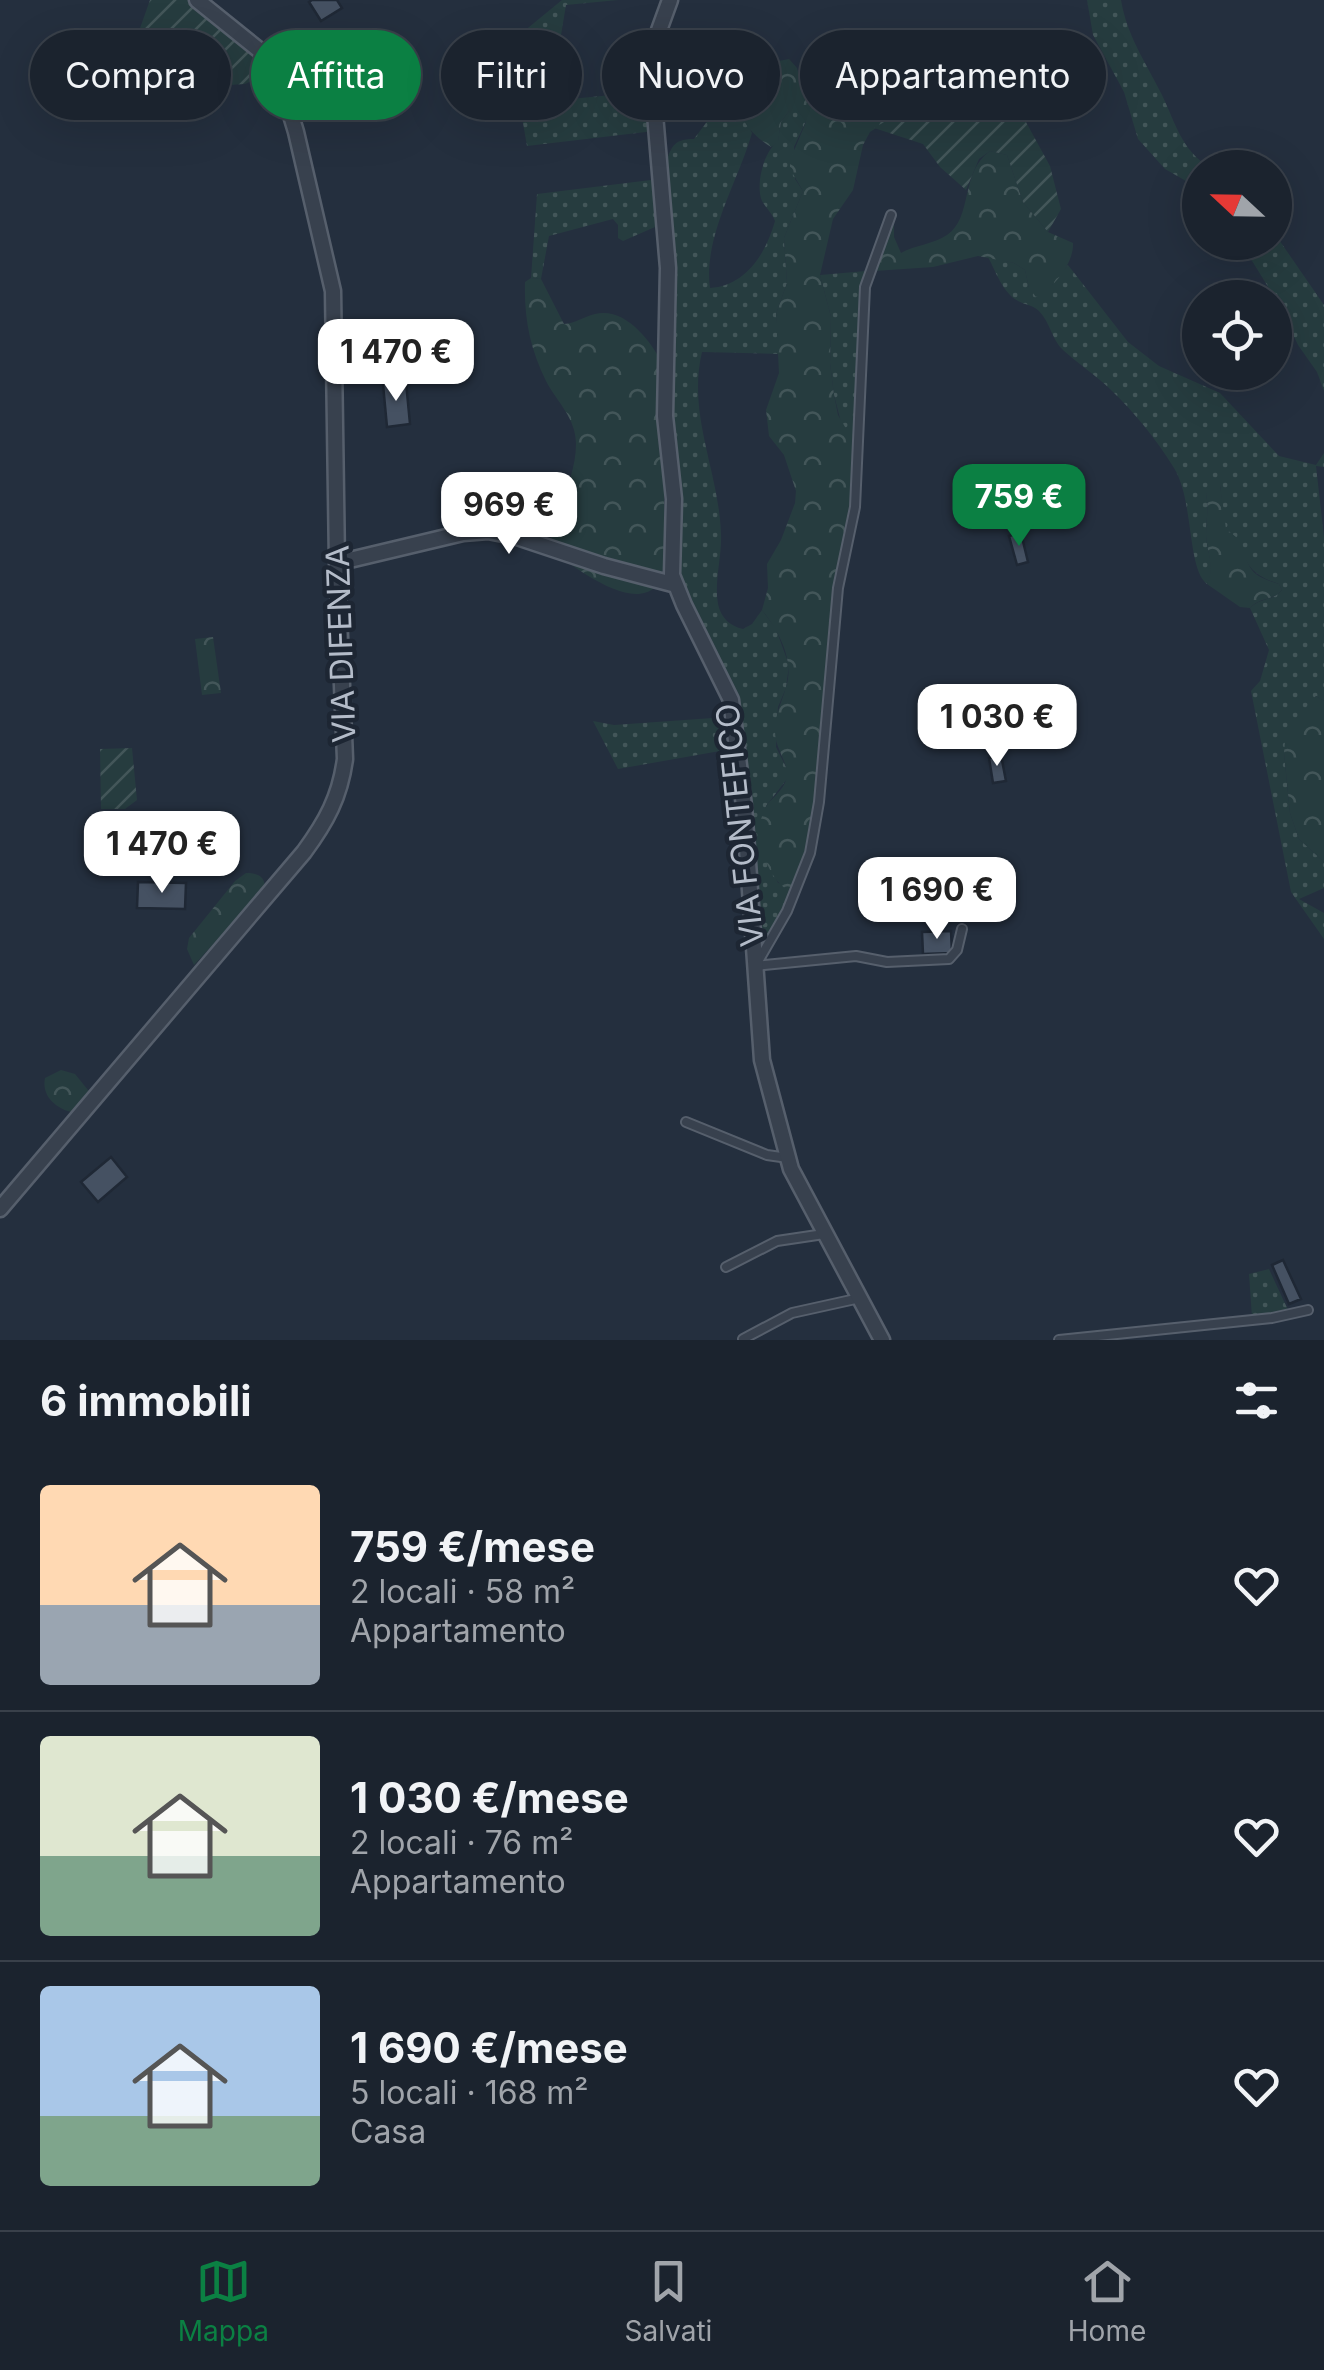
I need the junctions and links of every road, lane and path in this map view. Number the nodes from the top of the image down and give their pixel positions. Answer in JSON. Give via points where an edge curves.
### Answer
{"nodes":[{"id":1,"x":197,"y":0,"type":"edge"},
{"id":2,"x":670,"y":0,"type":"edge"},
{"id":3,"x":891,"y":216,"type":"dead end"},
{"id":4,"x":337,"y":563,"type":"junction"},
{"id":5,"x":676,"y":585,"type":"junction"},
{"id":6,"x":962,"y":929,"type":"dead end"},
{"id":7,"x":756,"y":966,"type":"junction"},
{"id":8,"x":686,"y":1122,"type":"dead end"},
{"id":9,"x":788,"y":1158,"type":"junction"},
{"id":10,"x":0,"y":1209,"type":"edge"},
{"id":11,"x":826,"y":1234,"type":"junction"},
{"id":12,"x":726,"y":1267,"type":"dead end"},
{"id":13,"x":861,"y":1298,"type":"junction"},
{"id":14,"x":1308,"y":1310,"type":"dead end"},
{"id":15,"x":742,"y":1339,"type":"edge"},
{"id":16,"x":882,"y":1340,"type":"edge"},
{"id":17,"x":1059,"y":1340,"type":"edge"}],
"edges":[{"from":1,"to":4,"type":"street","name":"VIA DIFENZA","via":[[269,58],[296,132],[335,305]]},
{"from":2,"to":5,"type":"street","name":"VIA FONTEFICO","via":[[650,55],[668,268],[665,416]]},
{"from":3,"to":7,"type":"lane","via":[[866,287],[855,507],[838,588],[810,853]]},
{"from":4,"to":5,"type":"street","via":[[488,532]]},
{"from":4,"to":10,"type":"street","name":"VIA DIFENZA","via":[[345,759],[341,790],[326,822]]},
{"from":5,"to":7,"type":"street","name":"VIA FONTEFICO","via":[[731,700]]},
{"from":6,"to":7,"type":"lane","via":[[949,959],[886,962],[856,956]]},
{"from":7,"to":9,"type":"street","name":"VIA FONTEFICO","via":[[762,1060]]},
{"from":8,"to":9,"type":"lane"},
{"from":9,"to":11,"type":"street","name":"VIA FONTEFICO"},
{"from":11,"to":12,"type":"lane","via":[[776,1241]]},
{"from":11,"to":13,"type":"street","name":"VIA FONTEFICO"},
{"from":13,"to":15,"type":"lane","via":[[792,1313]]},
{"from":13,"to":16,"type":"street","name":"VIA FONTEFICO"},
{"from":14,"to":17,"type":"lane"}]}
